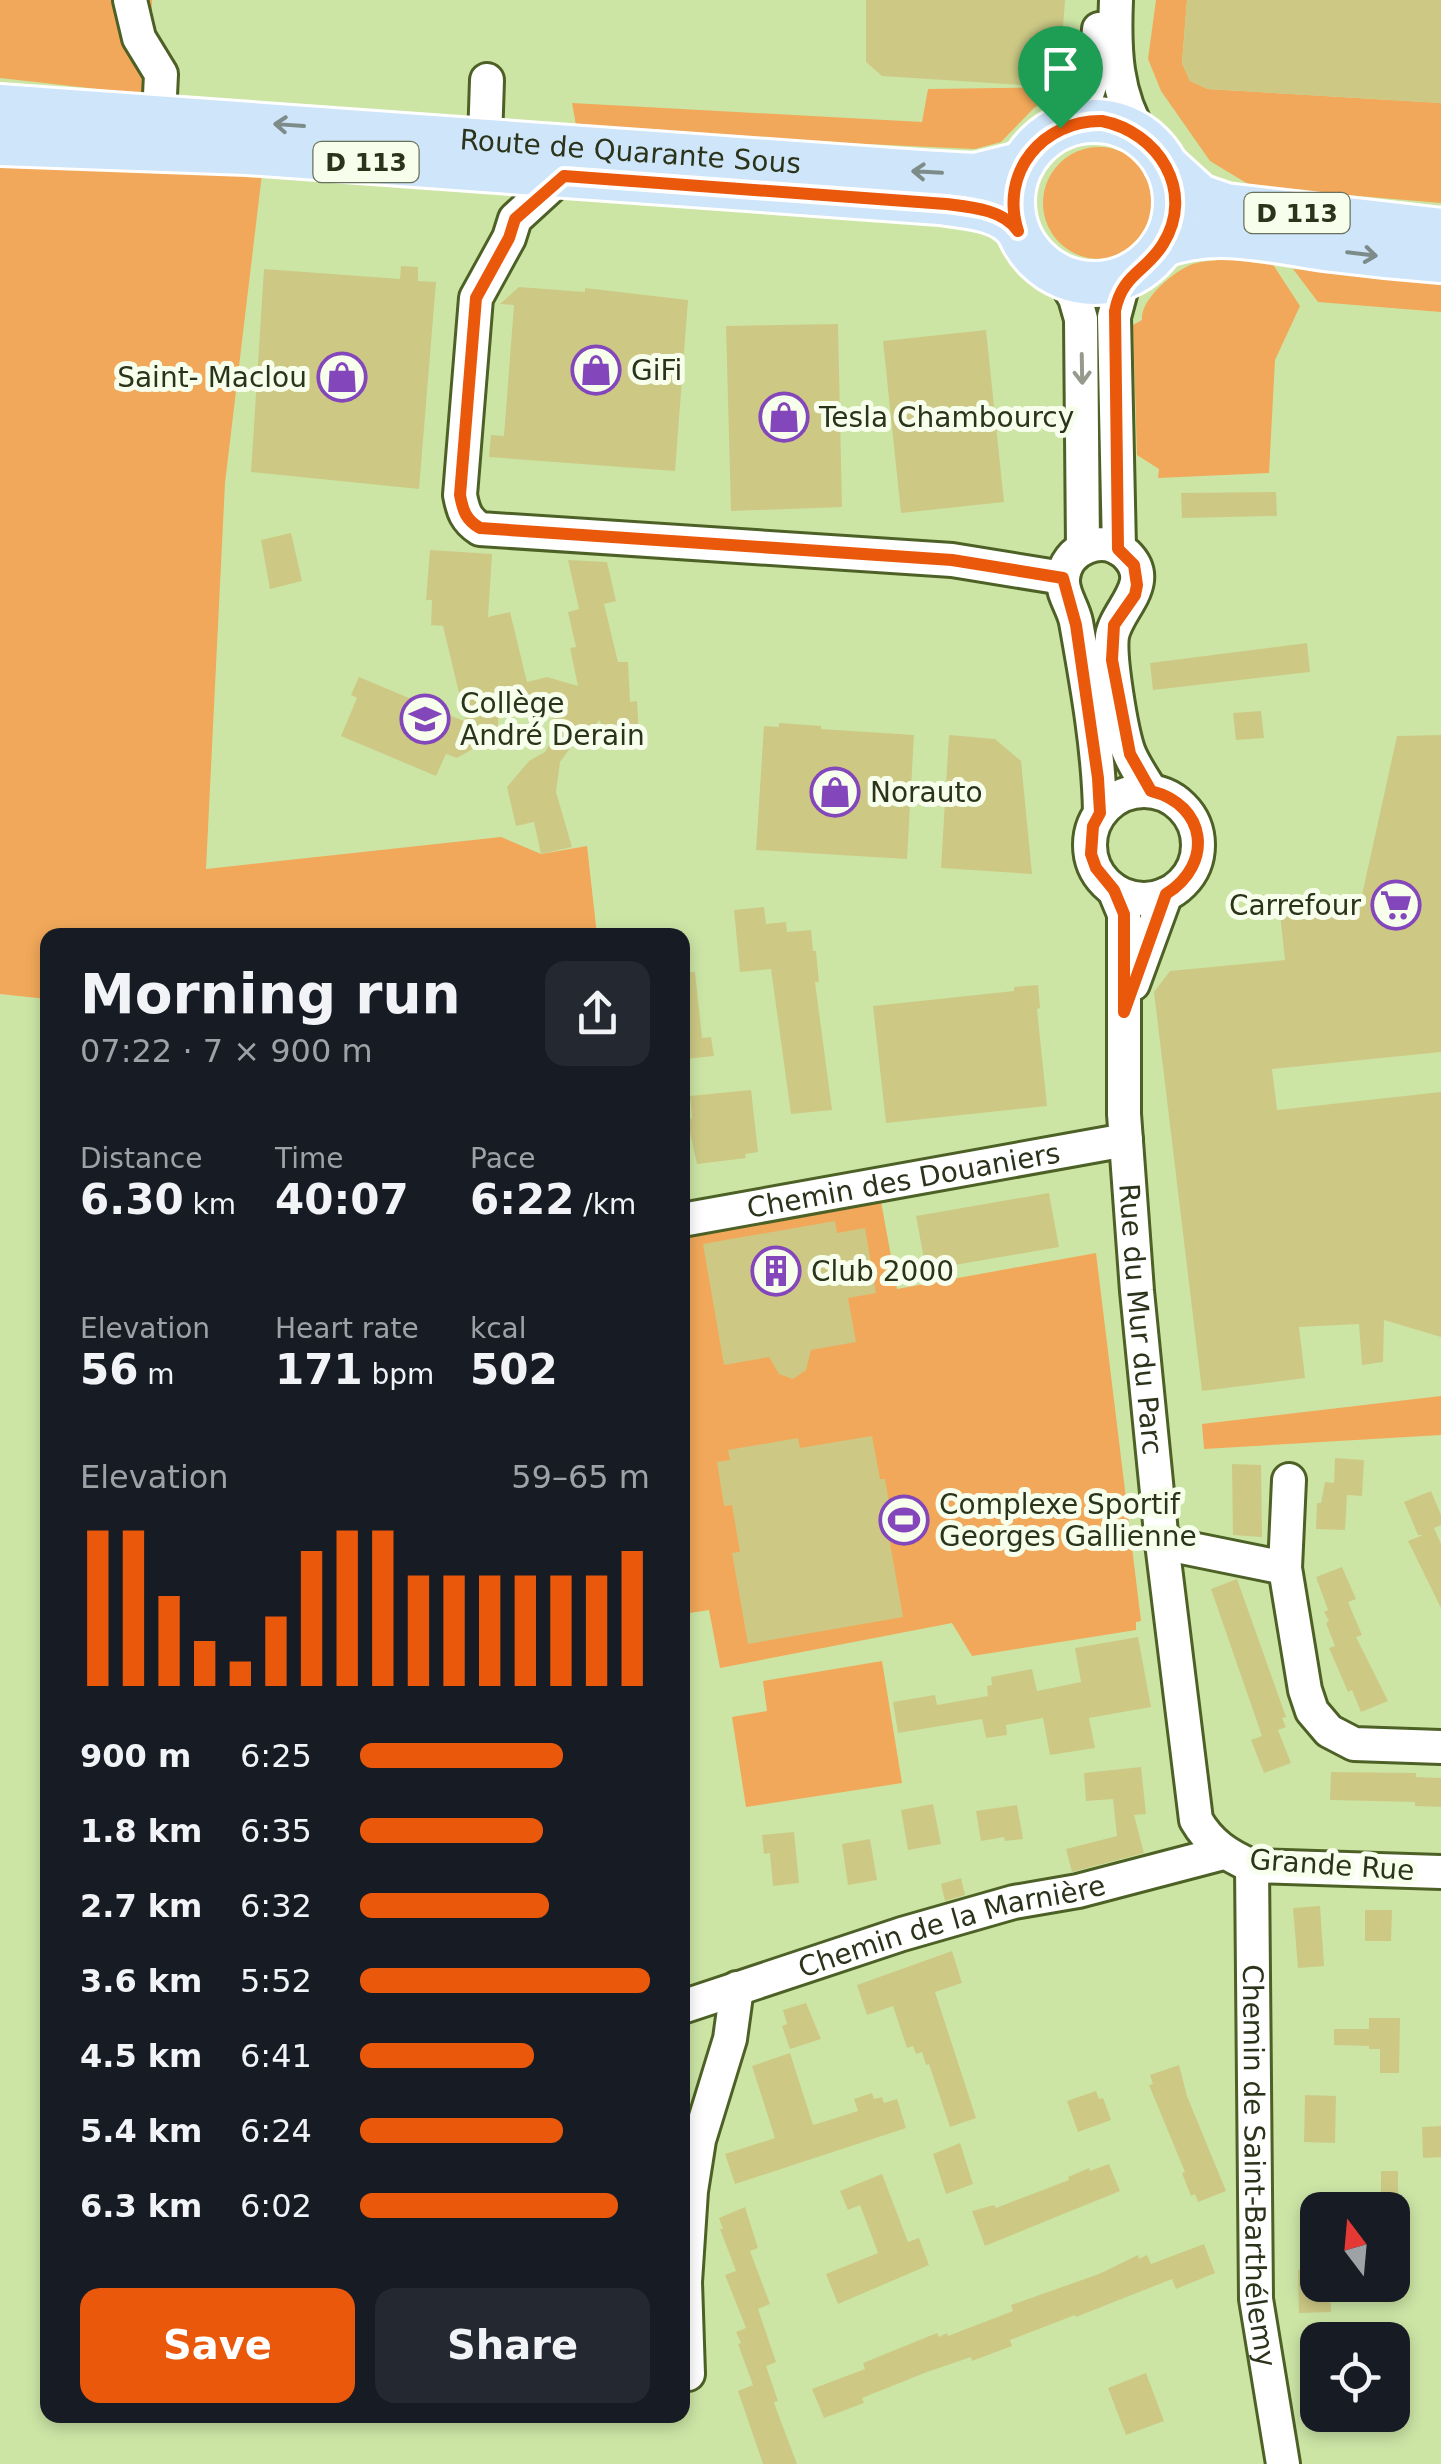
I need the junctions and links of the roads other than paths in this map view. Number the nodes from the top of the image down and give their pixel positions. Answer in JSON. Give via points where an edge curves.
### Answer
{"nodes":[{"id":1,"x":130,"y":0,"type":"edge"},
{"id":2,"x":1101,"y":0,"type":"edge"},
{"id":3,"x":1116,"y":0,"type":"edge"},
{"id":4,"x":487,"y":80,"type":"dead end"},
{"id":5,"x":0,"y":106,"type":"edge"},
{"id":6,"x":159,"y":117,"type":"junction"},
{"id":7,"x":1060,"y":128,"type":"junction"},
{"id":8,"x":0,"y":141,"type":"edge"},
{"id":9,"x":1154,"y":151,"type":"junction"},
{"id":10,"x":485,"y":156,"type":"junction"},
{"id":11,"x":1023,"y":164,"type":"junction"},
{"id":12,"x":564,"y":176,"type":"junction"},
{"id":13,"x":515,"y":219,"type":"junction"},
{"id":14,"x":1441,"y":230,"type":"edge"},
{"id":15,"x":1018,"y":231,"type":"junction"},
{"id":16,"x":1148,"y":259,"type":"junction"},
{"id":17,"x":1441,"y":261,"type":"edge"},
{"id":18,"x":1062,"y":276,"type":"junction"},
{"id":19,"x":1083,"y":548,"type":"junction"},
{"id":20,"x":1118,"y":549,"type":"junction"},
{"id":21,"x":1063,"y":578,"type":"junction"},
{"id":22,"x":1151,"y":791,"type":"junction"},
{"id":23,"x":1100,"y":813,"type":"junction"},
{"id":24,"x":1114,"y":890,"type":"junction"},
{"id":25,"x":1166,"y":894,"type":"junction"},
{"id":26,"x":1124,"y":1012,"type":"junction"},
{"id":27,"x":1126,"y":1140,"type":"junction"},
{"id":28,"x":690,"y":1219,"type":"edge"},
{"id":29,"x":1289,"y":1480,"type":"dead end"},
{"id":30,"x":1162,"y":1544,"type":"junction"},
{"id":31,"x":1284,"y":1568,"type":"junction"},
{"id":32,"x":1441,"y":1747,"type":"edge"},
{"id":33,"x":1238,"y":1860,"type":"junction"},
{"id":34,"x":1441,"y":1872,"type":"edge"},
{"id":35,"x":737,"y":1988,"type":"junction"},
{"id":36,"x":690,"y":2004,"type":"edge"},
{"id":37,"x":690,"y":2209,"type":"edge"},
{"id":38,"x":1284,"y":2464,"type":"edge"}],
"edges":[{"from":1,"to":6,"type":"street","via":[[138,38],[162,74]]},
{"from":2,"to":7,"type":"street","via":[[1096,68],[1082,106]]},
{"from":3,"to":9,"type":"street","via":[[1116,70],[1130,115]]},
{"from":4,"to":10,"type":"street"},
{"from":5,"to":6,"type":"main road","name":"Route de Quarante Sous","number":"D 113"},
{"from":10,"to":6,"type":"main road","name":"Route de Quarante Sous","number":"D 113","one_way":true},
{"from":7,"to":9,"type":"main road","via":[[1102,121],[1124,126]]},
{"from":7,"to":11,"type":"main road"},
{"from":8,"to":10,"type":"main road","number":"D 113"},
{"from":9,"to":14,"type":"main road","number":"D 113","via":[[1200,196],[1226,204]]},
{"from":9,"to":16,"type":"main road","via":[[1175,201],[1173,220]]},
{"from":11,"to":10,"type":"main road","name":"Route de Quarante Sous","number":"D 113","one_way":true,"via":[[960,174]]},
{"from":10,"to":12,"type":"main road","number":"D 113"},
{"from":10,"to":13,"type":"street"},
{"from":11,"to":15,"type":"main road","via":[[1013,196]]},
{"from":12,"to":13,"type":"street"},
{"from":12,"to":15,"type":"main road","number":"D 113","via":[[946,204],[988,212]]},
{"from":13,"to":21,"type":"street","via":[[476,298],[460,495],[470,523],[952,560]]},
{"from":15,"to":18,"type":"main road","via":[[1039,261]]},
{"from":16,"to":17,"type":"main road","number":"D 113","one_way":true,"via":[[1188,237],[1223,234]]},
{"from":16,"to":18,"type":"main road","via":[[1099,282]]},
{"from":16,"to":20,"type":"street","via":[[1122,288],[1114,316]]},
{"from":18,"to":19,"type":"street","one_way":true,"via":[[1081,318]]},
{"from":19,"to":20,"type":"street"},
{"from":19,"to":21,"type":"street"},
{"from":20,"to":22,"type":"street","via":[[1134,565],[1137,585],[1114,625],[1112,660],[1130,754]]},
{"from":21,"to":23,"type":"street","via":[[1076,625]]},
{"from":22,"to":23,"type":"street","via":[[1122,795]]},
{"from":22,"to":25,"type":"street","via":[[1185,809],[1198,839],[1192,871]]},
{"from":23,"to":24,"type":"street","via":[[1091,854]]},
{"from":24,"to":25,"type":"street","via":[[1131,897]]},
{"from":24,"to":26,"type":"street","name":"Rue du Mur du Parc","via":[[1124,914]]},
{"from":25,"to":26,"type":"street","name":"Rue du Mur du Parc"},
{"from":26,"to":27,"type":"street","name":"Rue du Mur du Parc"},
{"from":27,"to":28,"type":"street","name":"Chemin des Douaniers"},
{"from":27,"to":30,"type":"street","name":"Rue du Mur du Parc"},
{"from":29,"to":31,"type":"street"},
{"from":30,"to":31,"type":"street"},
{"from":30,"to":33,"type":"street","name":"Rue du Mur du Parc","via":[[1196,1820]]},
{"from":31,"to":32,"type":"street","via":[[1305,1690],[1329,1731],[1354,1744]]},
{"from":33,"to":34,"type":"street","name":"Grande Rue"},
{"from":33,"to":35,"type":"street","name":"Chemin de la Marnière","via":[[1014,1902]]},
{"from":33,"to":38,"type":"street","name":"Chemin de Saint-Barthélemy","via":[[1256,2299]]},
{"from":35,"to":36,"type":"street","name":"Chemin de la Marnière"},
{"from":35,"to":37,"type":"street","via":[[730,2040],[699,2140]]}]}
